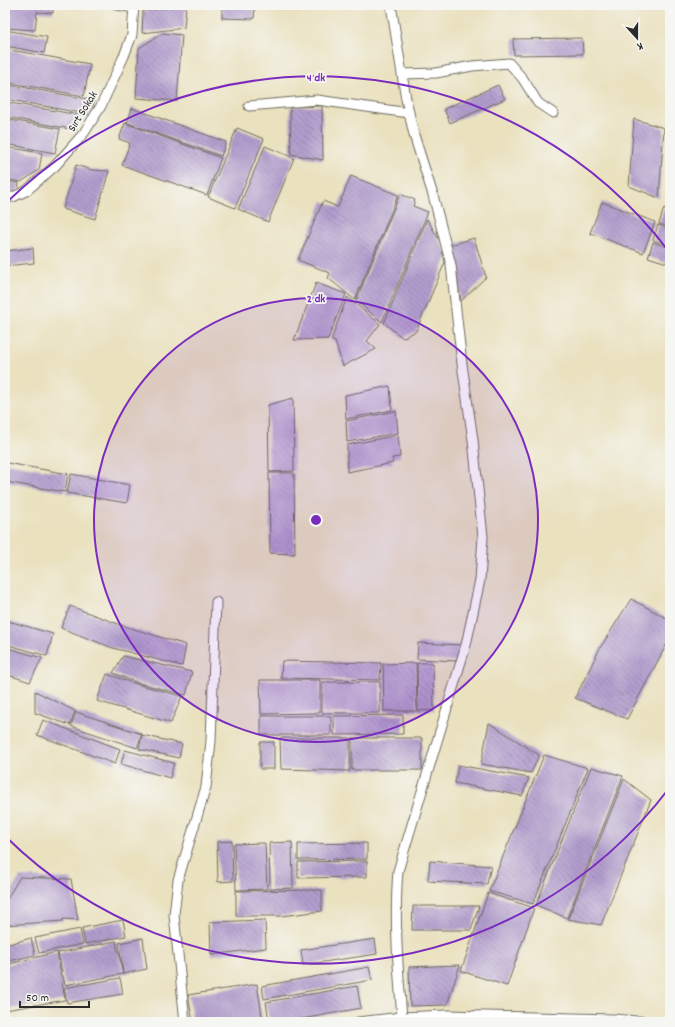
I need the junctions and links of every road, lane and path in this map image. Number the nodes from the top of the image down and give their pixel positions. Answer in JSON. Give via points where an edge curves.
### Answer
{"nodes":[{"id":1,"x":117,"y":5,"type":"edge"},
{"id":2,"x":390,"y":5,"type":"edge"},
{"id":3,"x":134,"y":7,"type":"edge"},
{"id":4,"x":402,"y":74,"type":"junction"},
{"id":5,"x":249,"y":106,"type":"dead end"},
{"id":6,"x":409,"y":113,"type":"junction"},
{"id":7,"x":553,"y":113,"type":"dead end"},
{"id":8,"x":5,"y":198,"type":"edge"},
{"id":9,"x":216,"y":602,"type":"dead end"},
{"id":10,"x":402,"y":1017,"type":"junction"},
{"id":11,"x":185,"y":1022,"type":"edge"},
{"id":12,"x":358,"y":1022,"type":"edge"},
{"id":13,"x":650,"y":1022,"type":"edge"}],
"edges":[{"from":1,"to":3,"type":"street"},
{"from":2,"to":4,"type":"street"},
{"from":3,"to":8,"type":"street","name":"Sırt Sokak","via":[[132,35],[124,56],[101,106],[84,133],[55,166],[26,191]]},
{"from":4,"to":6,"type":"street"},
{"from":4,"to":7,"type":"street","via":[[436,73],[472,66],[509,63],[523,78],[538,104]]},
{"from":5,"to":6,"type":"street","via":[[317,100]]},
{"from":6,"to":10,"type":"street","via":[[451,265],[484,537],[480,580],[466,645],[398,871],[396,898]]},
{"from":9,"to":11,"type":"street","via":[[211,741],[206,787],[178,880],[174,915]]},
{"from":10,"to":12,"type":"street"},
{"from":10,"to":13,"type":"street","via":[[447,1015]]}]}
